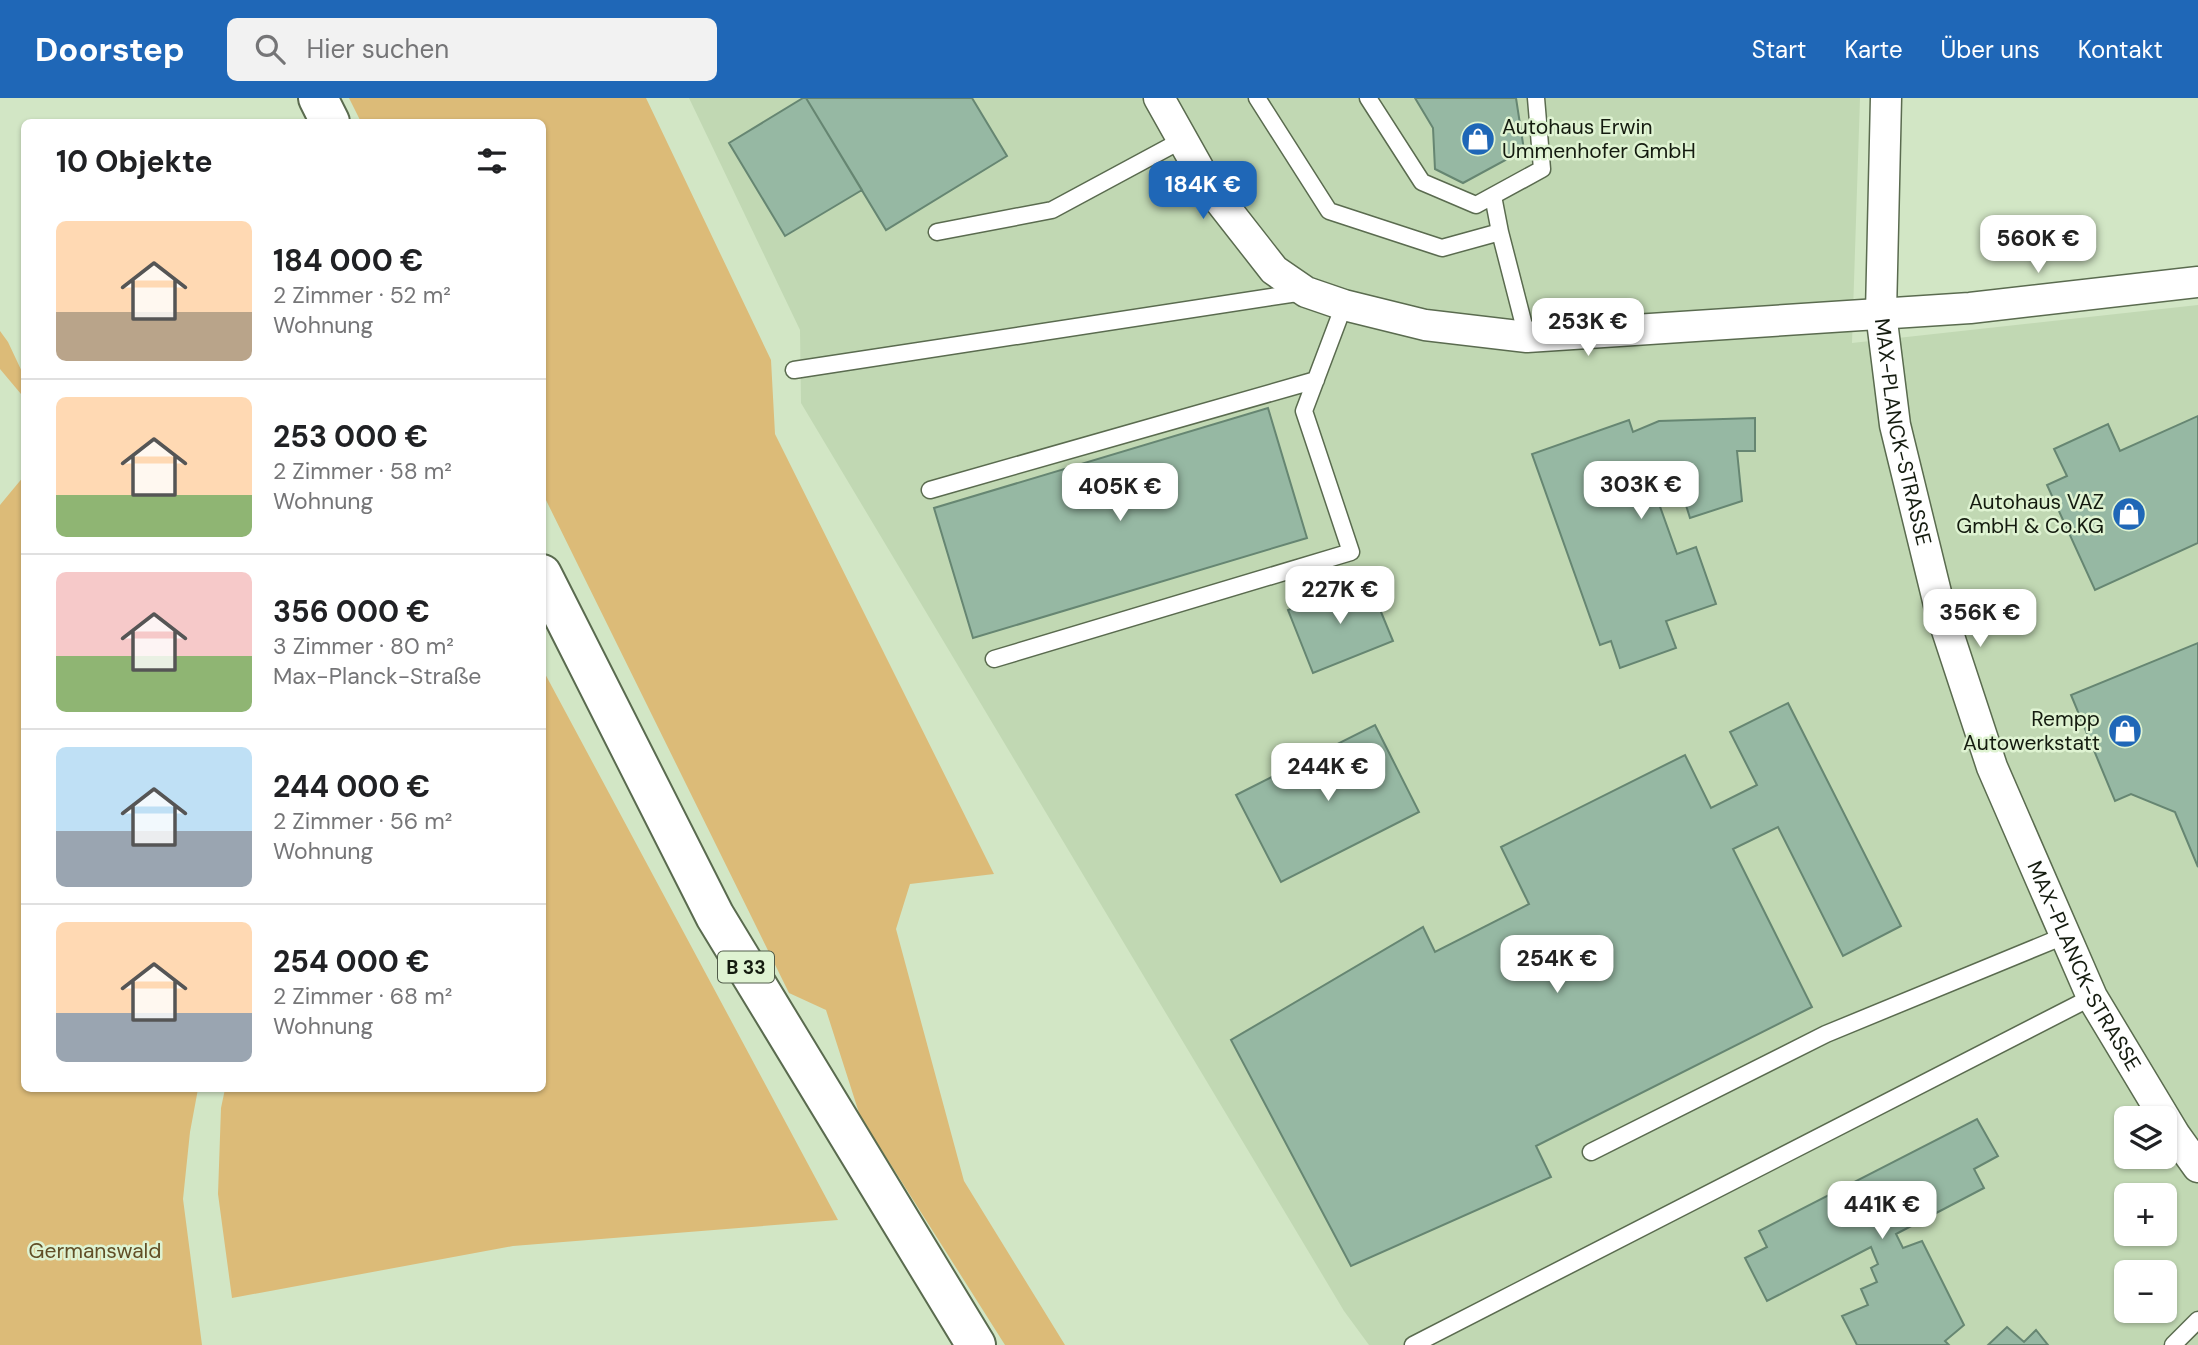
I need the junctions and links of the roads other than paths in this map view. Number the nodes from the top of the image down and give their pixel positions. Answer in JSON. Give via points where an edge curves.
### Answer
{"nodes":[{"id":1,"x":318,"y":98,"type":"edge"},
{"id":2,"x":1159,"y":98,"type":"edge"},
{"id":3,"x":1257,"y":98,"type":"edge"},
{"id":4,"x":1368,"y":98,"type":"edge"},
{"id":5,"x":1536,"y":98,"type":"edge"},
{"id":6,"x":1886,"y":98,"type":"edge"},
{"id":7,"x":328,"y":119,"type":"edge"},
{"id":8,"x":1182,"y":140,"type":"junction"},
{"id":9,"x":1493,"y":196,"type":"junction"},
{"id":10,"x":937,"y":232,"type":"dead end"},
{"id":11,"x":1500,"y":232,"type":"junction"},
{"id":12,"x":2198,"y":282,"type":"edge"},
{"id":13,"x":1306,"y":292,"type":"junction"},
{"id":14,"x":1344,"y":305,"type":"junction"},
{"id":15,"x":1881,"y":313,"type":"junction"},
{"id":16,"x":1527,"y":337,"type":"junction"},
{"id":17,"x":794,"y":370,"type":"dead end"},
{"id":18,"x":1316,"y":380,"type":"junction"},
{"id":19,"x":930,"y":490,"type":"dead end"},
{"id":20,"x":546,"y":582,"type":"edge"},
{"id":21,"x":994,"y":659,"type":"dead end"},
{"id":22,"x":2064,"y":936,"type":"junction"},
{"id":23,"x":2092,"y":997,"type":"junction"},
{"id":24,"x":1591,"y":1152,"type":"dead end"},
{"id":25,"x":2198,"y":1167,"type":"edge"},
{"id":26,"x":2198,"y":1320,"type":"edge"},
{"id":27,"x":976,"y":1345,"type":"edge"},
{"id":28,"x":1413,"y":1345,"type":"edge"},
{"id":29,"x":2173,"y":1345,"type":"edge"}],
"edges":[{"from":1,"to":7,"type":"main road"},
{"from":2,"to":8,"type":"street"},
{"from":3,"to":11,"type":"lane","via":[[1329,211],[1442,248]]},
{"from":4,"to":9,"type":"lane","via":[[1422,182],[1476,205]]},
{"from":5,"to":9,"type":"lane","via":[[1542,169]]},
{"from":6,"to":15,"type":"street","name":"MAX-PLANCK-STRASSE"},
{"from":8,"to":10,"type":"lane","via":[[1052,210]]},
{"from":8,"to":13,"type":"street","via":[[1209,187],[1274,271]]},
{"from":9,"to":11,"type":"lane"},
{"from":11,"to":16,"type":"lane"},
{"from":12,"to":15,"type":"street","via":[[1969,308]]},
{"from":13,"to":14,"type":"street"},
{"from":13,"to":17,"type":"lane"},
{"from":14,"to":16,"type":"street","via":[[1424,325]]},
{"from":14,"to":18,"type":"lane"},
{"from":15,"to":16,"type":"street"},
{"from":15,"to":22,"type":"street","name":"MAX-PLANCK-STRASSE","via":[[1895,425],[1940,609],[1992,767]]},
{"from":18,"to":19,"type":"lane"},
{"from":18,"to":21,"type":"lane","via":[[1304,411],[1351,552]]},
{"from":20,"to":27,"type":"main road","number":"B 33","via":[[715,916]]},
{"from":22,"to":23,"type":"street","name":"MAX-PLANCK-STRASSE"},
{"from":22,"to":24,"type":"lane","via":[[1826,1034]]},
{"from":23,"to":25,"type":"street","name":"MAX-PLANCK-STRASSE"},
{"from":23,"to":28,"type":"lane"},
{"from":26,"to":29,"type":"lane"}]}
